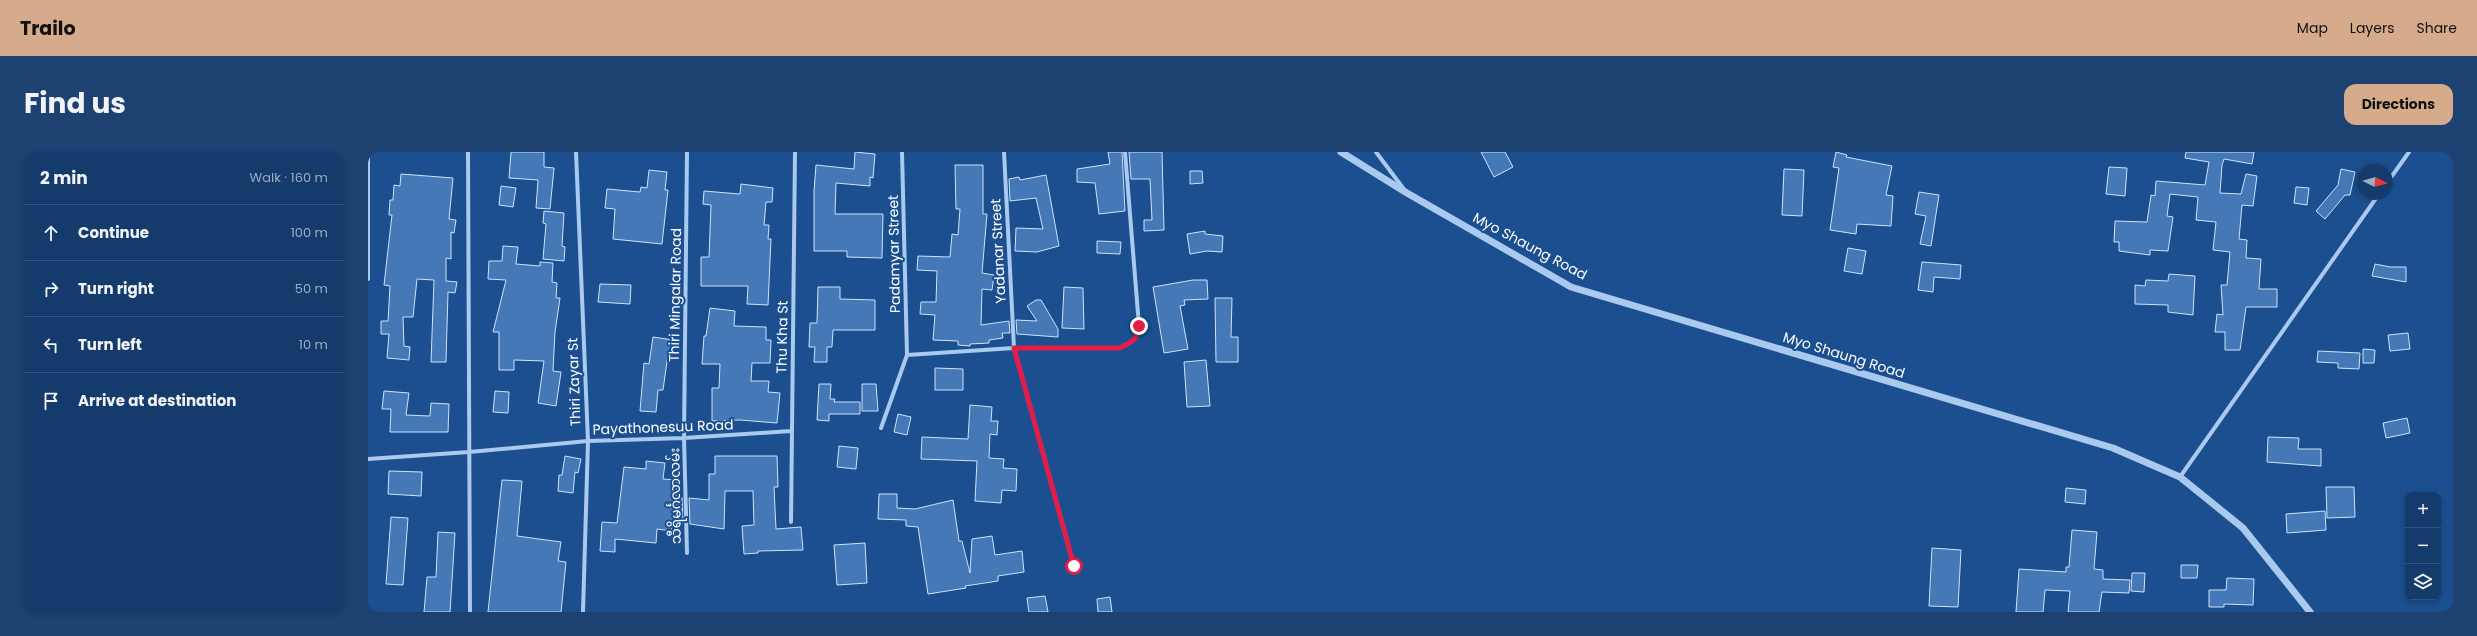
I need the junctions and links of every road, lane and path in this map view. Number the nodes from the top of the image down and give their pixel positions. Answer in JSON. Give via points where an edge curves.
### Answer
{"nodes":[{"id":1,"x":368,"y":152,"type":"edge"},
{"id":2,"x":468,"y":152,"type":"edge"},
{"id":3,"x":576,"y":152,"type":"edge"},
{"id":4,"x":687,"y":152,"type":"edge"},
{"id":5,"x":795,"y":152,"type":"edge"},
{"id":6,"x":902,"y":152,"type":"edge"},
{"id":7,"x":1004,"y":152,"type":"edge"},
{"id":8,"x":1125,"y":152,"type":"edge"},
{"id":9,"x":1342,"y":152,"type":"edge"},
{"id":10,"x":1376,"y":152,"type":"edge"},
{"id":11,"x":2409,"y":152,"type":"edge"},
{"id":12,"x":2393,"y":175,"type":"edge"},
{"id":13,"x":1407,"y":193,"type":"junction"},
{"id":14,"x":2376,"y":200,"type":"edge"},
{"id":15,"x":368,"y":278,"type":"edge"},
{"id":16,"x":1014,"y":348,"type":"junction"},
{"id":17,"x":907,"y":355,"type":"junction"},
{"id":18,"x":881,"y":428,"type":"dead end"},
{"id":19,"x":791,"y":431,"type":"junction"},
{"id":20,"x":684,"y":438,"type":"junction"},
{"id":21,"x":588,"y":441,"type":"junction"},
{"id":22,"x":469,"y":452,"type":"junction"},
{"id":23,"x":368,"y":459,"type":"edge"},
{"id":24,"x":2180,"y":477,"type":"junction"},
{"id":25,"x":791,"y":522,"type":"dead end"},
{"id":26,"x":687,"y":553,"type":"dead end"},
{"id":27,"x":1074,"y":566,"type":"dead end"},
{"id":28,"x":470,"y":612,"type":"edge"},
{"id":29,"x":583,"y":612,"type":"edge"},
{"id":30,"x":2310,"y":612,"type":"edge"}],
"edges":[{"from":1,"to":15,"type":"street"},
{"from":2,"to":22,"type":"street"},
{"from":3,"to":21,"type":"street","name":"Thiri Zayar St"},
{"from":4,"to":20,"type":"street","name":"Thiri Mingalar Road"},
{"from":5,"to":19,"type":"street","name":"Thu Kha St"},
{"from":6,"to":17,"type":"street","name":"Padamyar Street"},
{"from":7,"to":16,"type":"street","name":"Yadanar Street"},
{"from":8,"to":16,"type":"street","via":[[1138,336],[1134,341],[1119,348]]},
{"from":9,"to":13,"type":"street","name":"Myo Shaung Road"},
{"from":10,"to":13,"type":"street"},
{"from":11,"to":12,"type":"street"},
{"from":13,"to":24,"type":"street","name":"Myo Shaung Road","via":[[1571,286],[2113,448]]},
{"from":14,"to":24,"type":"street"},
{"from":16,"to":17,"type":"street"},
{"from":16,"to":27,"type":"street","name":"Yadanar Street"},
{"from":17,"to":18,"type":"street"},
{"from":19,"to":20,"type":"street","name":"Payathonesuu Road"},
{"from":19,"to":25,"type":"street","name":"Thu Kha St"},
{"from":20,"to":21,"type":"street","name":"Payathonesuu Road"},
{"from":20,"to":26,"type":"street","name":"သီရိမင်္ဂလာလမ်း"},
{"from":21,"to":22,"type":"street","name":"Payathonesuu Road"},
{"from":21,"to":29,"type":"street","name":"Thiri Zayar St"},
{"from":22,"to":23,"type":"street","name":"Payathonesuu Road"},
{"from":22,"to":28,"type":"street"},
{"from":24,"to":30,"type":"street","name":"Myo Shaung Road","via":[[2243,528]]}]}
